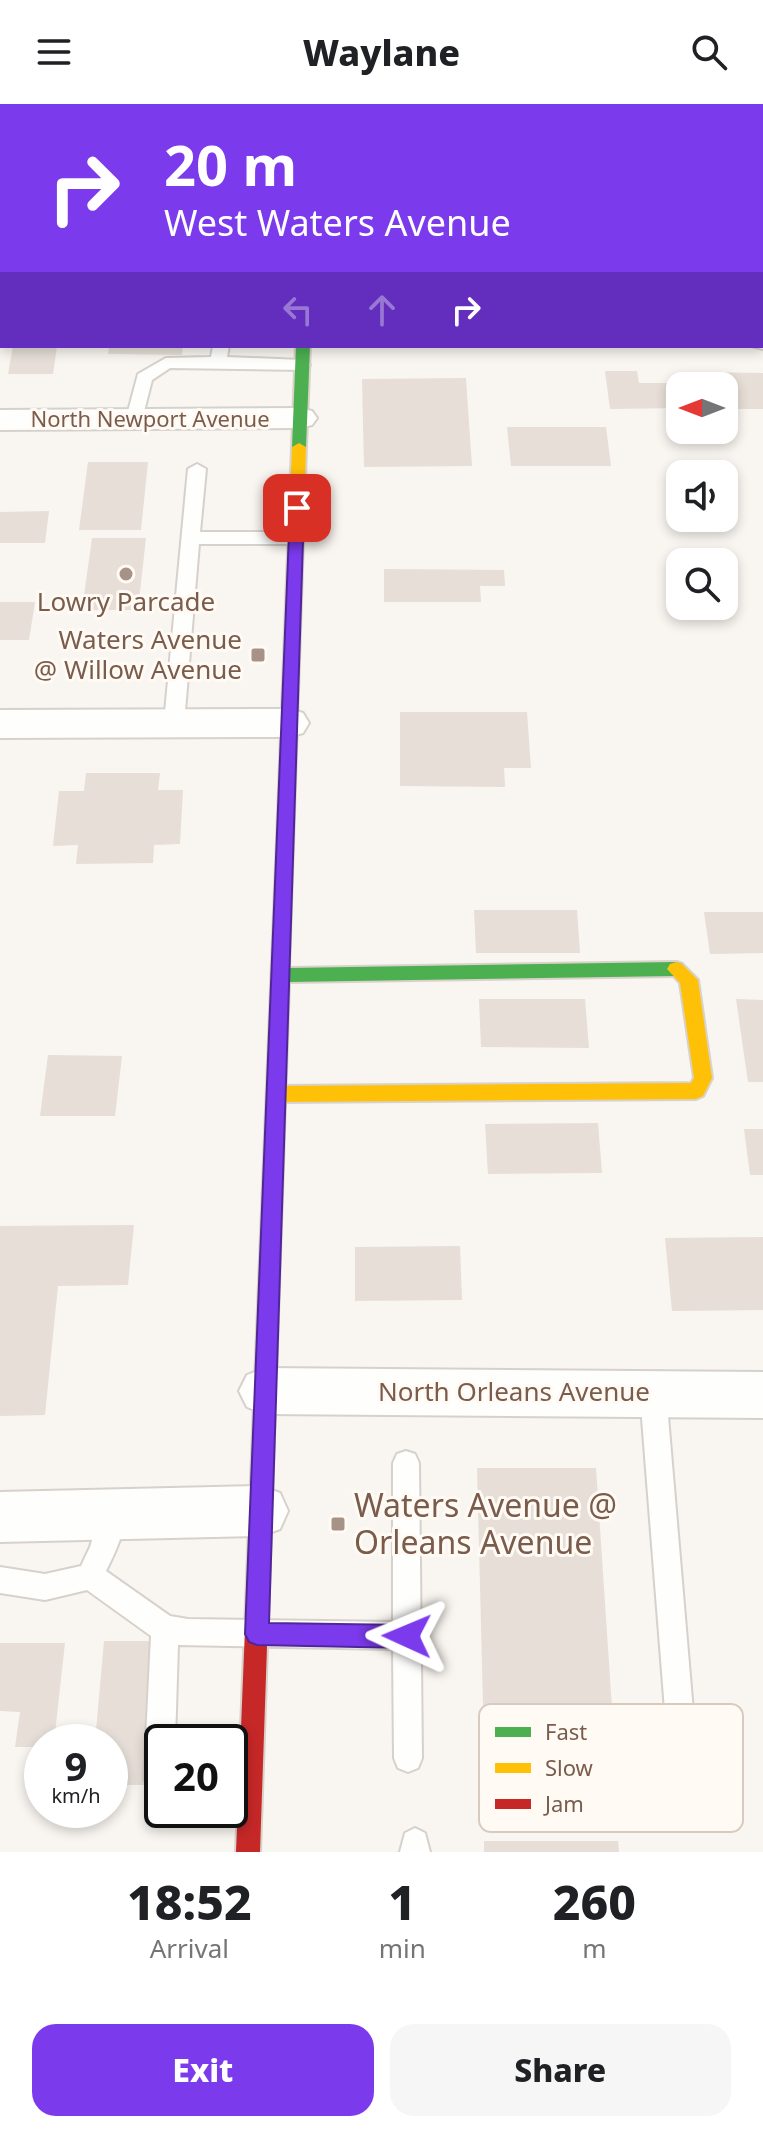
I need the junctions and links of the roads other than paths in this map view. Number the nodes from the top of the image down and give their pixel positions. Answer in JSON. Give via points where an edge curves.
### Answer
{"nodes":[{"id":1,"x":220,"y":354,"type":"edge"},
{"id":2,"x":303,"y":356,"type":"edge"},
{"id":3,"x":300,"y":418,"type":"junction"},
{"id":4,"x":135,"y":419,"type":"junction"},
{"id":5,"x":0,"y":420,"type":"edge"},
{"id":6,"x":197,"y":469,"type":"dead end"},
{"id":7,"x":190,"y":538,"type":"junction"},
{"id":8,"x":296,"y":538,"type":"junction"},
{"id":9,"x":174,"y":723,"type":"junction"},
{"id":10,"x":289,"y":723,"type":"junction"},
{"id":11,"x":0,"y":724,"type":"edge"},
{"id":12,"x":280,"y":975,"type":"junction"},
{"id":13,"x":276,"y":1094,"type":"junction"},
{"id":14,"x":265,"y":1391,"type":"junction"},
{"id":15,"x":653,"y":1393,"type":"junction"},
{"id":16,"x":763,"y":1395,"type":"edge"},
{"id":17,"x":406,"y":1463,"type":"dead end"},
{"id":18,"x":261,"y":1511,"type":"junction"},
{"id":19,"x":112,"y":1514,"type":"junction"},
{"id":20,"x":0,"y":1517,"type":"edge"},
{"id":21,"x":90,"y":1576,"type":"junction"},
{"id":22,"x":0,"y":1580,"type":"edge"},
{"id":23,"x":165,"y":1629,"type":"junction"},
{"id":24,"x":257,"y":1634,"type":"junction"},
{"id":25,"x":407,"y":1636,"type":"junction"},
{"id":26,"x":678,"y":1704,"type":"edge"},
{"id":27,"x":161,"y":1724,"type":"edge"},
{"id":28,"x":248,"y":1728,"type":"edge"},
{"id":29,"x":408,"y":1758,"type":"dead end"},
{"id":30,"x":243,"y":1828,"type":"edge"},
{"id":31,"x":248,"y":1852,"type":"edge"}],
"edges":[{"from":1,"to":2,"type":"lane"},
{"from":1,"to":4,"type":"lane","via":[[166,363],[144,378]]},
{"from":2,"to":3,"type":"main road"},
{"from":3,"to":4,"type":"street","name":"North Newport Avenue"},
{"from":3,"to":8,"type":"main road"},
{"from":4,"to":5,"type":"street","name":"North Newport Avenue"},
{"from":6,"to":7,"type":"lane"},
{"from":7,"to":8,"type":"lane"},
{"from":7,"to":9,"type":"lane"},
{"from":8,"to":10,"type":"main road"},
{"from":9,"to":10,"type":"street"},
{"from":9,"to":11,"type":"street"},
{"from":10,"to":12,"type":"main road"},
{"from":12,"to":13,"type":"main road"},
{"from":12,"to":13,"type":"main road","via":[[676,969],[689,980],[703,1078],[696,1091]]},
{"from":13,"to":14,"type":"main road"},
{"from":14,"to":15,"type":"street","name":"North Orleans Avenue"},
{"from":14,"to":18,"type":"main road"},
{"from":15,"to":16,"type":"street","name":"North Orleans Avenue"},
{"from":15,"to":26,"type":"lane"},
{"from":17,"to":25,"type":"lane"},
{"from":18,"to":19,"type":"street"},
{"from":18,"to":24,"type":"main road"},
{"from":19,"to":20,"type":"street"},
{"from":19,"to":21,"type":"lane"},
{"from":21,"to":22,"type":"lane","via":[[61,1588]]},
{"from":21,"to":23,"type":"lane"},
{"from":23,"to":24,"type":"lane"},
{"from":23,"to":27,"type":"lane"},
{"from":24,"to":25,"type":"lane"},
{"from":24,"to":28,"type":"main road"},
{"from":25,"to":29,"type":"lane"},
{"from":30,"to":31,"type":"main road"}]}
